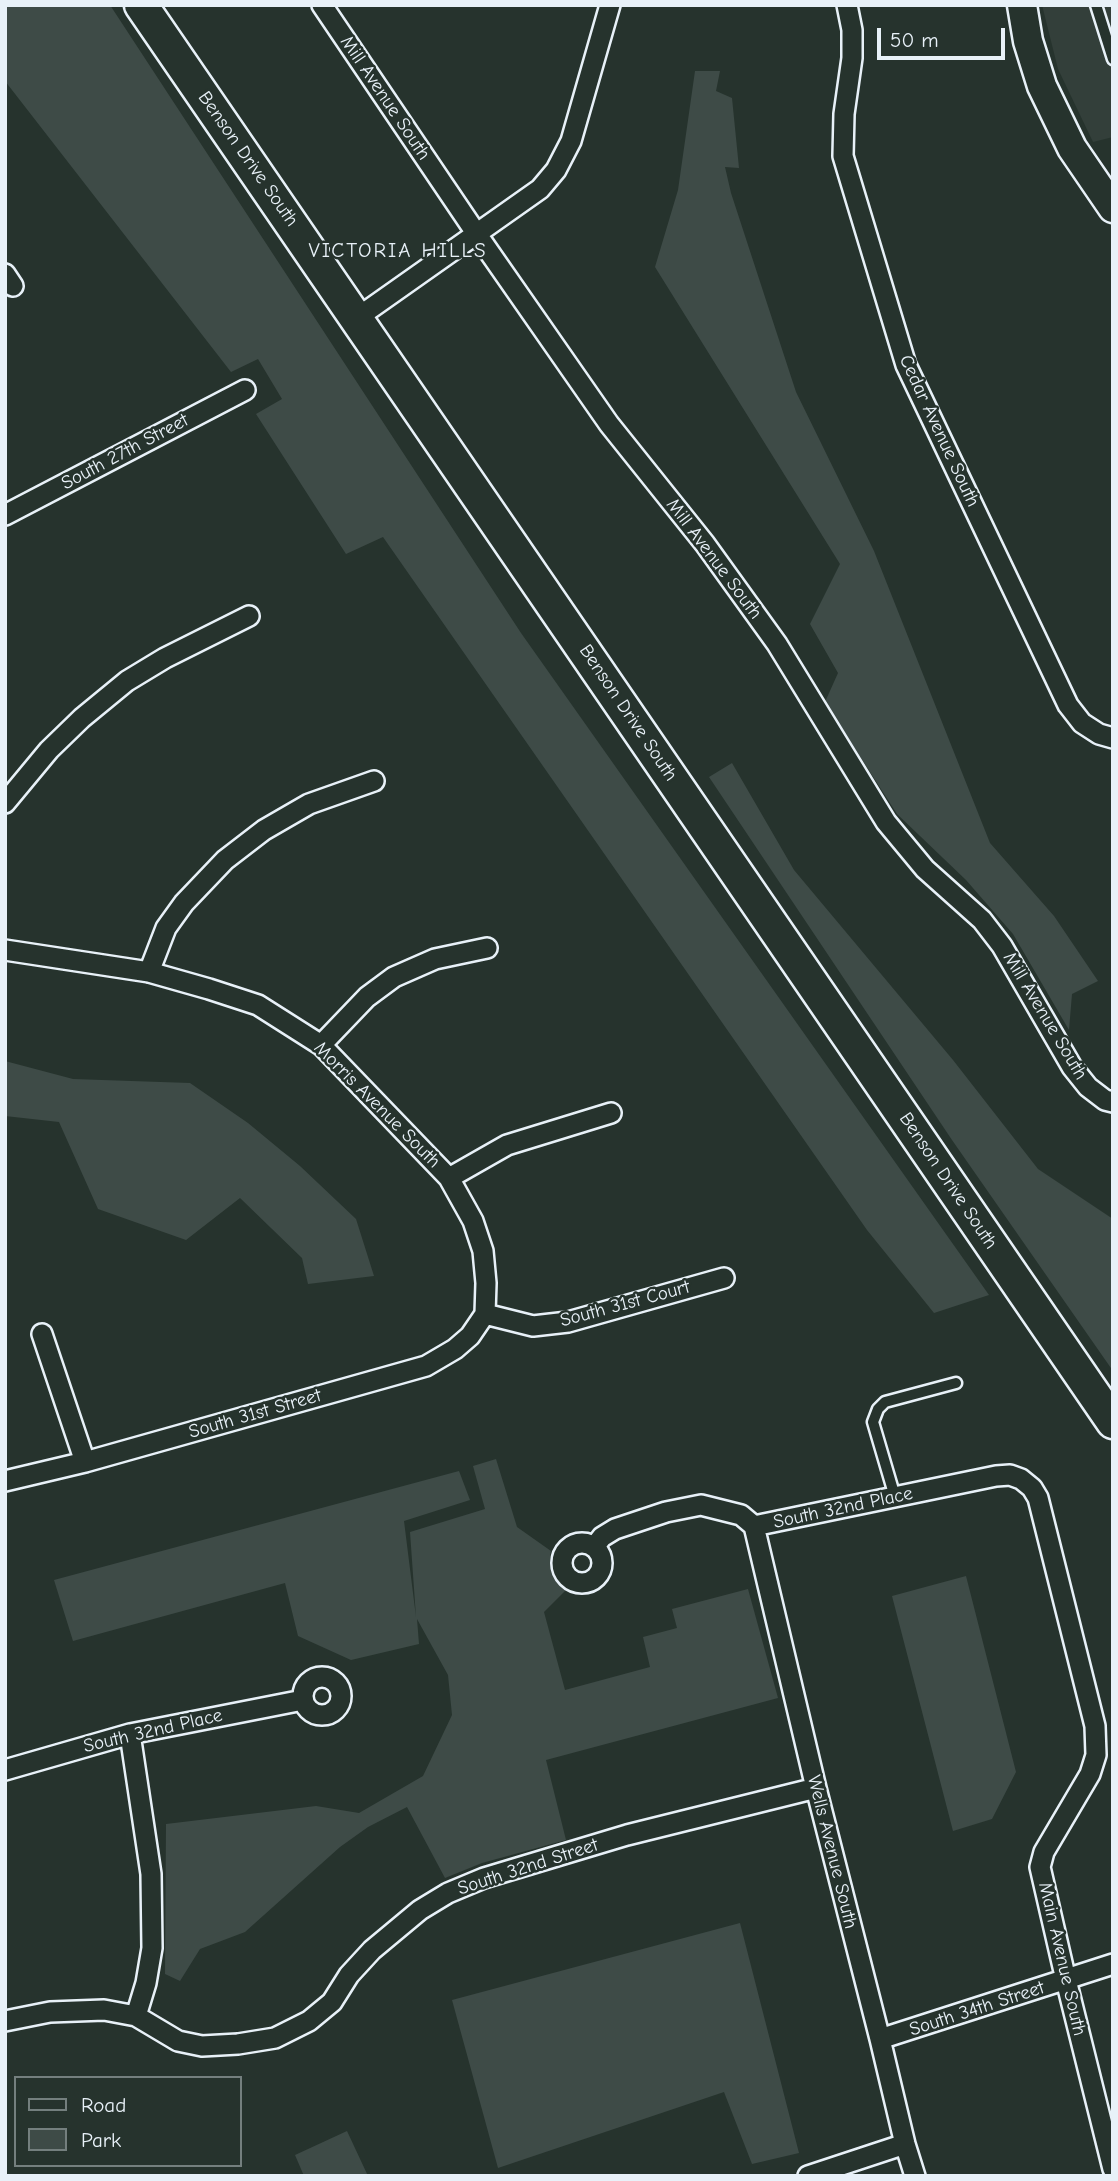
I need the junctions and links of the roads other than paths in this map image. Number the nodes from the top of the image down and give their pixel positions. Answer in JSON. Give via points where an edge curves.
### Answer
{"nodes":[{"id":1,"x":141,"y":5,"type":"edge"},
{"id":2,"x":322,"y":5,"type":"edge"},
{"id":3,"x":610,"y":5,"type":"edge"},
{"id":4,"x":847,"y":5,"type":"edge"},
{"id":5,"x":1022,"y":5,"type":"edge"},
{"id":6,"x":1096,"y":5,"type":"edge"},
{"id":7,"x":1113,"y":59,"type":"edge"},
{"id":8,"x":1113,"y":208,"type":"edge"},
{"id":9,"x":476,"y":233,"type":"junction"},
{"id":10,"x":357,"y":318,"type":"junction"},
{"id":11,"x":245,"y":390,"type":"dead end"},
{"id":12,"x":5,"y":515,"type":"edge"},
{"id":13,"x":249,"y":616,"type":"dead end"},
{"id":14,"x":1113,"y":738,"type":"edge"},
{"id":15,"x":374,"y":781,"type":"dead end"},
{"id":16,"x":5,"y":803,"type":"edge"},
{"id":17,"x":487,"y":948,"type":"dead end"},
{"id":18,"x":5,"y":950,"type":"edge"},
{"id":19,"x":149,"y":972,"type":"junction"},
{"id":20,"x":321,"y":1045,"type":"junction"},
{"id":21,"x":1113,"y":1102,"type":"edge"},
{"id":22,"x":611,"y":1114,"type":"dead end"},
{"id":23,"x":449,"y":1178,"type":"junction"},
{"id":24,"x":724,"y":1278,"type":"dead end"},
{"id":25,"x":485,"y":1314,"type":"junction"},
{"id":26,"x":42,"y":1334,"type":"dead end"},
{"id":27,"x":956,"y":1383,"type":"dead end"},
{"id":28,"x":1113,"y":1422,"type":"edge"},
{"id":29,"x":85,"y":1462,"type":"junction"},
{"id":30,"x":1021,"y":1479,"type":"joint"},
{"id":31,"x":5,"y":1481,"type":"edge"},
{"id":32,"x":895,"y":1497,"type":"junction"},
{"id":33,"x":754,"y":1526,"type":"junction"},
{"id":34,"x":594,"y":1546,"type":"dead end"},
{"id":35,"x":303,"y":1700,"type":"dead end"},
{"id":36,"x":130,"y":1734,"type":"junction"},
{"id":37,"x":5,"y":1770,"type":"edge"},
{"id":38,"x":816,"y":1788,"type":"junction"},
{"id":39,"x":1113,"y":1964,"type":"edge"},
{"id":40,"x":1066,"y":1980,"type":"junction"},
{"id":41,"x":136,"y":2016,"type":"junction"},
{"id":42,"x":5,"y":2021,"type":"edge"},
{"id":43,"x":880,"y":2039,"type":"junction"},
{"id":44,"x":905,"y":2144,"type":"junction"},
{"id":45,"x":1113,"y":2169,"type":"edge"},
{"id":46,"x":808,"y":2176,"type":"edge"},
{"id":47,"x":915,"y":2176,"type":"edge"}],
"edges":[{"from":1,"to":10,"type":"main road","name":"Benson Drive South"},
{"from":2,"to":9,"type":"street","name":"Mill Avenue South"},
{"from":3,"to":9,"type":"street","via":[[571,141],[556,170],[540,189]]},
{"from":4,"to":14,"type":"street","name":"Cedar Avenue South","via":[[852,58],[843,156],[906,365],[1068,705],[1082,723]]},
{"from":5,"to":8,"type":"street","via":[[1042,86],[1072,148]]},
{"from":6,"to":7,"type":"lane"},
{"from":9,"to":10,"type":"street"},
{"from":9,"to":21,"type":"street","name":"Mill Avenue South","via":[[609,424],[777,644],[886,822],[925,869],[982,920],[1072,1067],[1088,1087]]},
{"from":10,"to":28,"type":"main road","name":"Benson Drive South"},
{"from":11,"to":12,"type":"street","name":"South 27th Street"},
{"from":13,"to":16,"type":"street","via":[[127,681],[49,750]]},
{"from":15,"to":19,"type":"street","via":[[309,804],[225,860],[166,928]]},
{"from":17,"to":20,"type":"street","via":[[435,959],[394,977],[367,997]]},
{"from":18,"to":19,"type":"street","name":"Morris Avenue South"},
{"from":19,"to":20,"type":"street","name":"Morris Avenue South","via":[[258,1005]]},
{"from":20,"to":23,"type":"street","name":"Morris Avenue South"},
{"from":22,"to":23,"type":"street","via":[[507,1145]]},
{"from":23,"to":25,"type":"street","name":"Morris Avenue South","via":[[473,1221],[483,1251]]},
{"from":24,"to":25,"type":"street","name":"South 31st Court","via":[[568,1322],[533,1326]]},
{"from":25,"to":29,"type":"street","name":"South 31st Street","via":[[470,1336],[426,1366]]},
{"from":26,"to":29,"type":"street"},
{"from":27,"to":32,"type":"lane","via":[[885,1402],[878,1409],[873,1422]]},
{"from":29,"to":31,"type":"street","name":"South 31st Street"},
{"from":30,"to":32,"type":"street","name":"South 32nd Place","via":[[996,1476]]},
{"from":30,"to":40,"type":"street","name":"Main Avenue South","via":[[1038,1498],[1095,1726],[1096,1755],[1090,1774],[1044,1852],[1040,1867]]},
{"from":32,"to":33,"type":"street","name":"South 32nd Place"},
{"from":33,"to":34,"type":"street","name":"South 32nd Place","via":[[741,1515],[701,1505],[615,1529]]},
{"from":33,"to":38,"type":"street","name":"Wells Avenue South"},
{"from":35,"to":36,"type":"street","name":"South 32nd Place"},
{"from":36,"to":37,"type":"street","name":"South 32nd Place"},
{"from":36,"to":41,"type":"street","via":[[151,1874],[152,1948]]},
{"from":38,"to":41,"type":"street","name":"South 32nd Street","via":[[627,1835],[448,1893],[372,1950],[332,2002],[309,2021],[275,2038],[202,2046],[178,2041]]},
{"from":38,"to":43,"type":"street","name":"Wells Avenue South"},
{"from":39,"to":40,"type":"street","name":"South 34th Street"},
{"from":40,"to":43,"type":"street","name":"South 34th Street"},
{"from":40,"to":45,"type":"street","name":"Main Avenue South"},
{"from":41,"to":42,"type":"street","name":"South 32nd Street","via":[[104,2010],[50,2012]]},
{"from":43,"to":44,"type":"street","name":"Wells Avenue South"},
{"from":44,"to":46,"type":"street"},
{"from":44,"to":47,"type":"street","name":"Wells Avenue South"}]}
